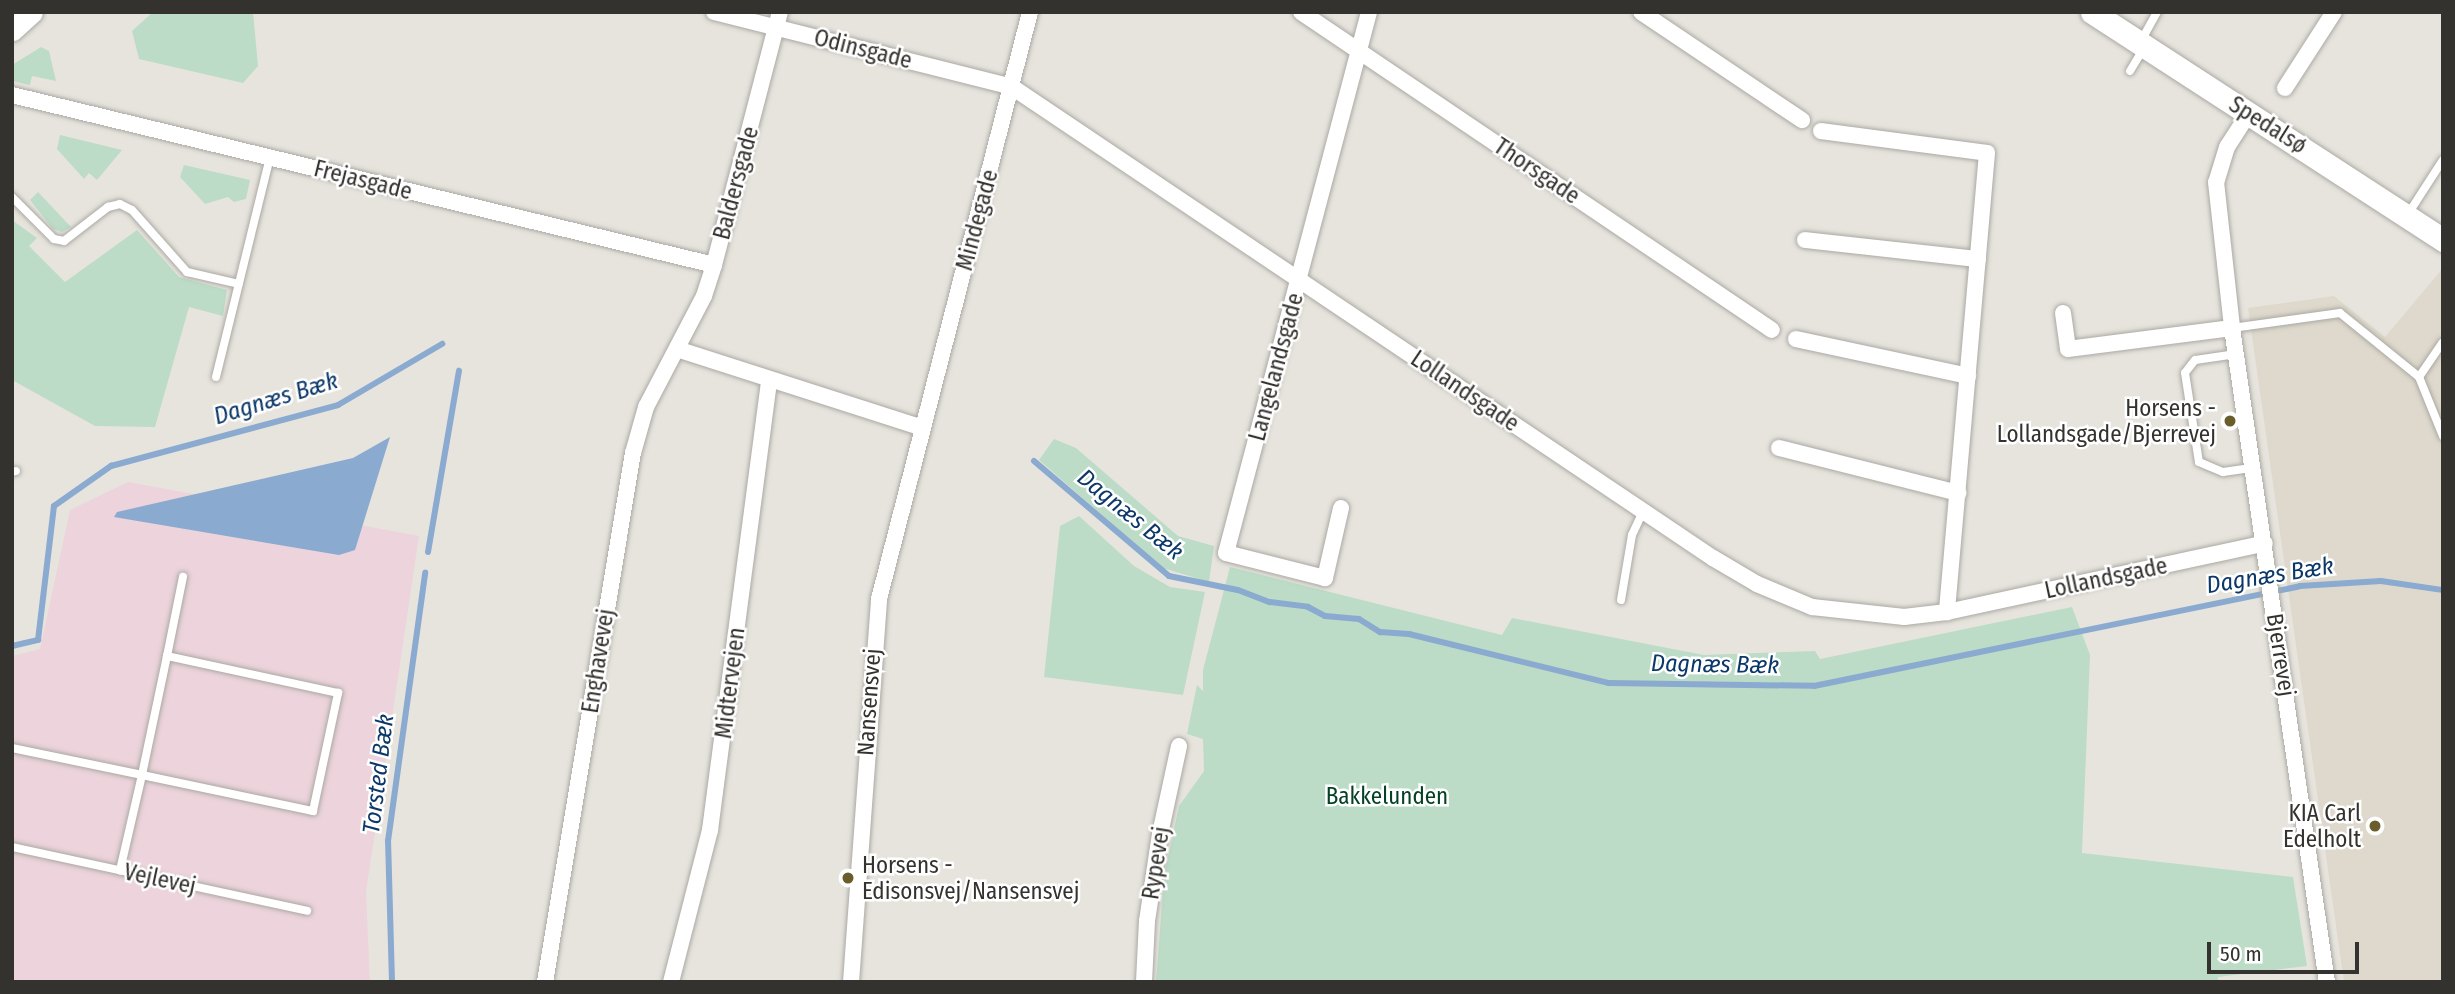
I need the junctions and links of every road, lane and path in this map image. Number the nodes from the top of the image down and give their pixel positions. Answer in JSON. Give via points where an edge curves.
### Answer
{"nodes":[{"id":1,"x":30,"y":12,"type":"edge"},
{"id":2,"x":714,"y":12,"type":"edge"},
{"id":3,"x":1030,"y":12,"type":"edge"},
{"id":4,"x":1301,"y":12,"type":"edge"},
{"id":5,"x":1369,"y":12,"type":"edge"},
{"id":6,"x":1641,"y":12,"type":"edge"},
{"id":7,"x":2092,"y":12,"type":"edge"},
{"id":8,"x":2157,"y":12,"type":"edge"},
{"id":9,"x":2334,"y":12,"type":"edge"},
{"id":10,"x":778,"y":20,"type":"edge"},
{"id":11,"x":12,"y":29,"type":"edge"},
{"id":12,"x":2142,"y":45,"type":"junction"},
{"id":13,"x":1359,"y":51,"type":"junction"},
{"id":14,"x":2130,"y":71,"type":"dead end"},
{"id":15,"x":1012,"y":87,"type":"junction"},
{"id":16,"x":2285,"y":88,"type":"dead end"},
{"id":17,"x":12,"y":94,"type":"edge"},
{"id":18,"x":2249,"y":113,"type":"junction"},
{"id":19,"x":1802,"y":120,"type":"dead end"},
{"id":20,"x":1821,"y":131,"type":"dead end"},
{"id":21,"x":270,"y":157,"type":"junction"},
{"id":22,"x":2443,"y":160,"type":"edge"},
{"id":23,"x":12,"y":197,"type":"edge"},
{"id":24,"x":2406,"y":216,"type":"junction"},
{"id":25,"x":1805,"y":240,"type":"dead end"},
{"id":26,"x":2443,"y":240,"type":"edge"},
{"id":27,"x":1978,"y":259,"type":"junction"},
{"id":28,"x":714,"y":265,"type":"junction"},
{"id":29,"x":1300,"y":279,"type":"junction"},
{"id":30,"x":239,"y":284,"type":"junction"},
{"id":31,"x":2063,"y":313,"type":"dead end"},
{"id":32,"x":2232,"y":328,"type":"junction"},
{"id":33,"x":1772,"y":330,"type":"dead end"},
{"id":34,"x":1796,"y":339,"type":"dead end"},
{"id":35,"x":2443,"y":342,"type":"edge"},
{"id":36,"x":677,"y":349,"type":"junction"},
{"id":37,"x":2236,"y":354,"type":"junction"},
{"id":38,"x":1968,"y":376,"type":"junction"},
{"id":39,"x":216,"y":377,"type":"dead end"},
{"id":40,"x":2419,"y":377,"type":"junction"},
{"id":41,"x":769,"y":381,"type":"junction"},
{"id":42,"x":923,"y":428,"type":"junction"},
{"id":43,"x":2443,"y":436,"type":"edge"},
{"id":44,"x":1779,"y":448,"type":"dead end"},
{"id":45,"x":2253,"y":468,"type":"junction"},
{"id":46,"x":1958,"y":493,"type":"junction"},
{"id":47,"x":1342,"y":508,"type":"dead end"},
{"id":48,"x":1643,"y":511,"type":"junction"},
{"id":49,"x":2266,"y":549,"type":"junction"},
{"id":50,"x":183,"y":577,"type":"dead end"},
{"id":51,"x":1621,"y":600,"type":"dead end"},
{"id":52,"x":1947,"y":612,"type":"junction"},
{"id":53,"x":167,"y":656,"type":"junction"},
{"id":54,"x":1180,"y":746,"type":"dead end"},
{"id":55,"x":12,"y":748,"type":"edge"},
{"id":56,"x":142,"y":775,"type":"junction"},
{"id":57,"x":12,"y":847,"type":"edge"},
{"id":58,"x":120,"y":870,"type":"junction"},
{"id":59,"x":307,"y":911,"type":"dead end"},
{"id":60,"x":545,"y":982,"type":"edge"},
{"id":61,"x":671,"y":982,"type":"edge"},
{"id":62,"x":851,"y":982,"type":"edge"},
{"id":63,"x":1144,"y":982,"type":"edge"},
{"id":64,"x":2327,"y":982,"type":"edge"}],
"edges":[{"from":1,"to":11,"type":"street"},
{"from":2,"to":10,"type":"street","name":"Odinsgade"},
{"from":3,"to":15,"type":"street","name":"Mindegade"},
{"from":4,"to":13,"type":"street","name":"Thorsgade"},
{"from":5,"to":13,"type":"street","name":"Langelandsgade"},
{"from":6,"to":19,"type":"street"},
{"from":7,"to":12,"type":"street","name":"Spedalsø"},
{"from":8,"to":12,"type":"lane"},
{"from":9,"to":16,"type":"street"},
{"from":10,"to":15,"type":"street","name":"Odinsgade"},
{"from":10,"to":28,"type":"street","name":"Baldersgade"},
{"from":12,"to":14,"type":"lane"},
{"from":12,"to":18,"type":"street","name":"Spedalsø"},
{"from":13,"to":29,"type":"street","name":"Langelandsgade"},
{"from":13,"to":33,"type":"street","name":"Thorsgade"},
{"from":15,"to":29,"type":"street","name":"Lollandsgade"},
{"from":15,"to":42,"type":"street","name":"Mindegade"},
{"from":17,"to":21,"type":"street","name":"Frejasgade"},
{"from":18,"to":24,"type":"street","name":"Spedalsø"},
{"from":18,"to":32,"type":"street","name":"Bjerrevej","via":[[2227,147],[2216,182]]},
{"from":20,"to":27,"type":"street","via":[[1987,153]]},
{"from":21,"to":28,"type":"street","name":"Frejasgade"},
{"from":21,"to":30,"type":"lane"},
{"from":22,"to":24,"type":"lane"},
{"from":23,"to":30,"type":"lane","via":[[54,239],[64,241],[108,207],[120,204],[132,210],[187,272]]},
{"from":24,"to":26,"type":"street","name":"Spedalsø"},
{"from":25,"to":27,"type":"street"},
{"from":27,"to":38,"type":"street"},
{"from":28,"to":36,"type":"street","name":"Baldersgade"},
{"from":29,"to":47,"type":"street","name":"Langelandsgade","via":[[1226,553],[1325,578]]},
{"from":29,"to":48,"type":"street","name":"Lollandsgade"},
{"from":30,"to":39,"type":"lane"},
{"from":31,"to":32,"type":"street","via":[[2068,349]]},
{"from":32,"to":37,"type":"street","name":"Bjerrevej"},
{"from":32,"to":40,"type":"lane","via":[[2340,313]]},
{"from":34,"to":38,"type":"street"},
{"from":35,"to":40,"type":"lane"},
{"from":36,"to":41,"type":"street"},
{"from":36,"to":60,"type":"street","name":"Enghavevej","via":[[646,407],[633,453]]},
{"from":37,"to":45,"type":"street","name":"Bjerrevej"},
{"from":37,"to":45,"type":"lane","via":[[2195,360],[2186,373],[2189,398],[2199,462],[2223,472]]},
{"from":38,"to":46,"type":"street"},
{"from":40,"to":43,"type":"lane"},
{"from":41,"to":42,"type":"street"},
{"from":41,"to":61,"type":"street","name":"Midtervejen","via":[[710,830]]},
{"from":42,"to":62,"type":"street","name":"Nansensvej","via":[[879,599],[872,649]]},
{"from":44,"to":46,"type":"street"},
{"from":45,"to":49,"type":"street","name":"Bjerrevej"},
{"from":46,"to":52,"type":"street"},
{"from":48,"to":51,"type":"lane","via":[[1632,536]]},
{"from":48,"to":52,"type":"street","name":"Lollandsgade","via":[[1757,584],[1812,607],[1904,617]]},
{"from":49,"to":52,"type":"street","name":"Lollandsgade"},
{"from":49,"to":64,"type":"street","name":"Bjerrevej"},
{"from":50,"to":53,"type":"lane"},
{"from":53,"to":56,"type":"lane"},
{"from":53,"to":56,"type":"lane","via":[[338,692],[313,811]]},
{"from":54,"to":63,"type":"street","name":"Rypevej","via":[[1160,834]]},
{"from":55,"to":56,"type":"lane"},
{"from":56,"to":58,"type":"lane"},
{"from":57,"to":58,"type":"lane","name":"Vejlevej"},
{"from":58,"to":59,"type":"lane","name":"Vejlevej"}]}
